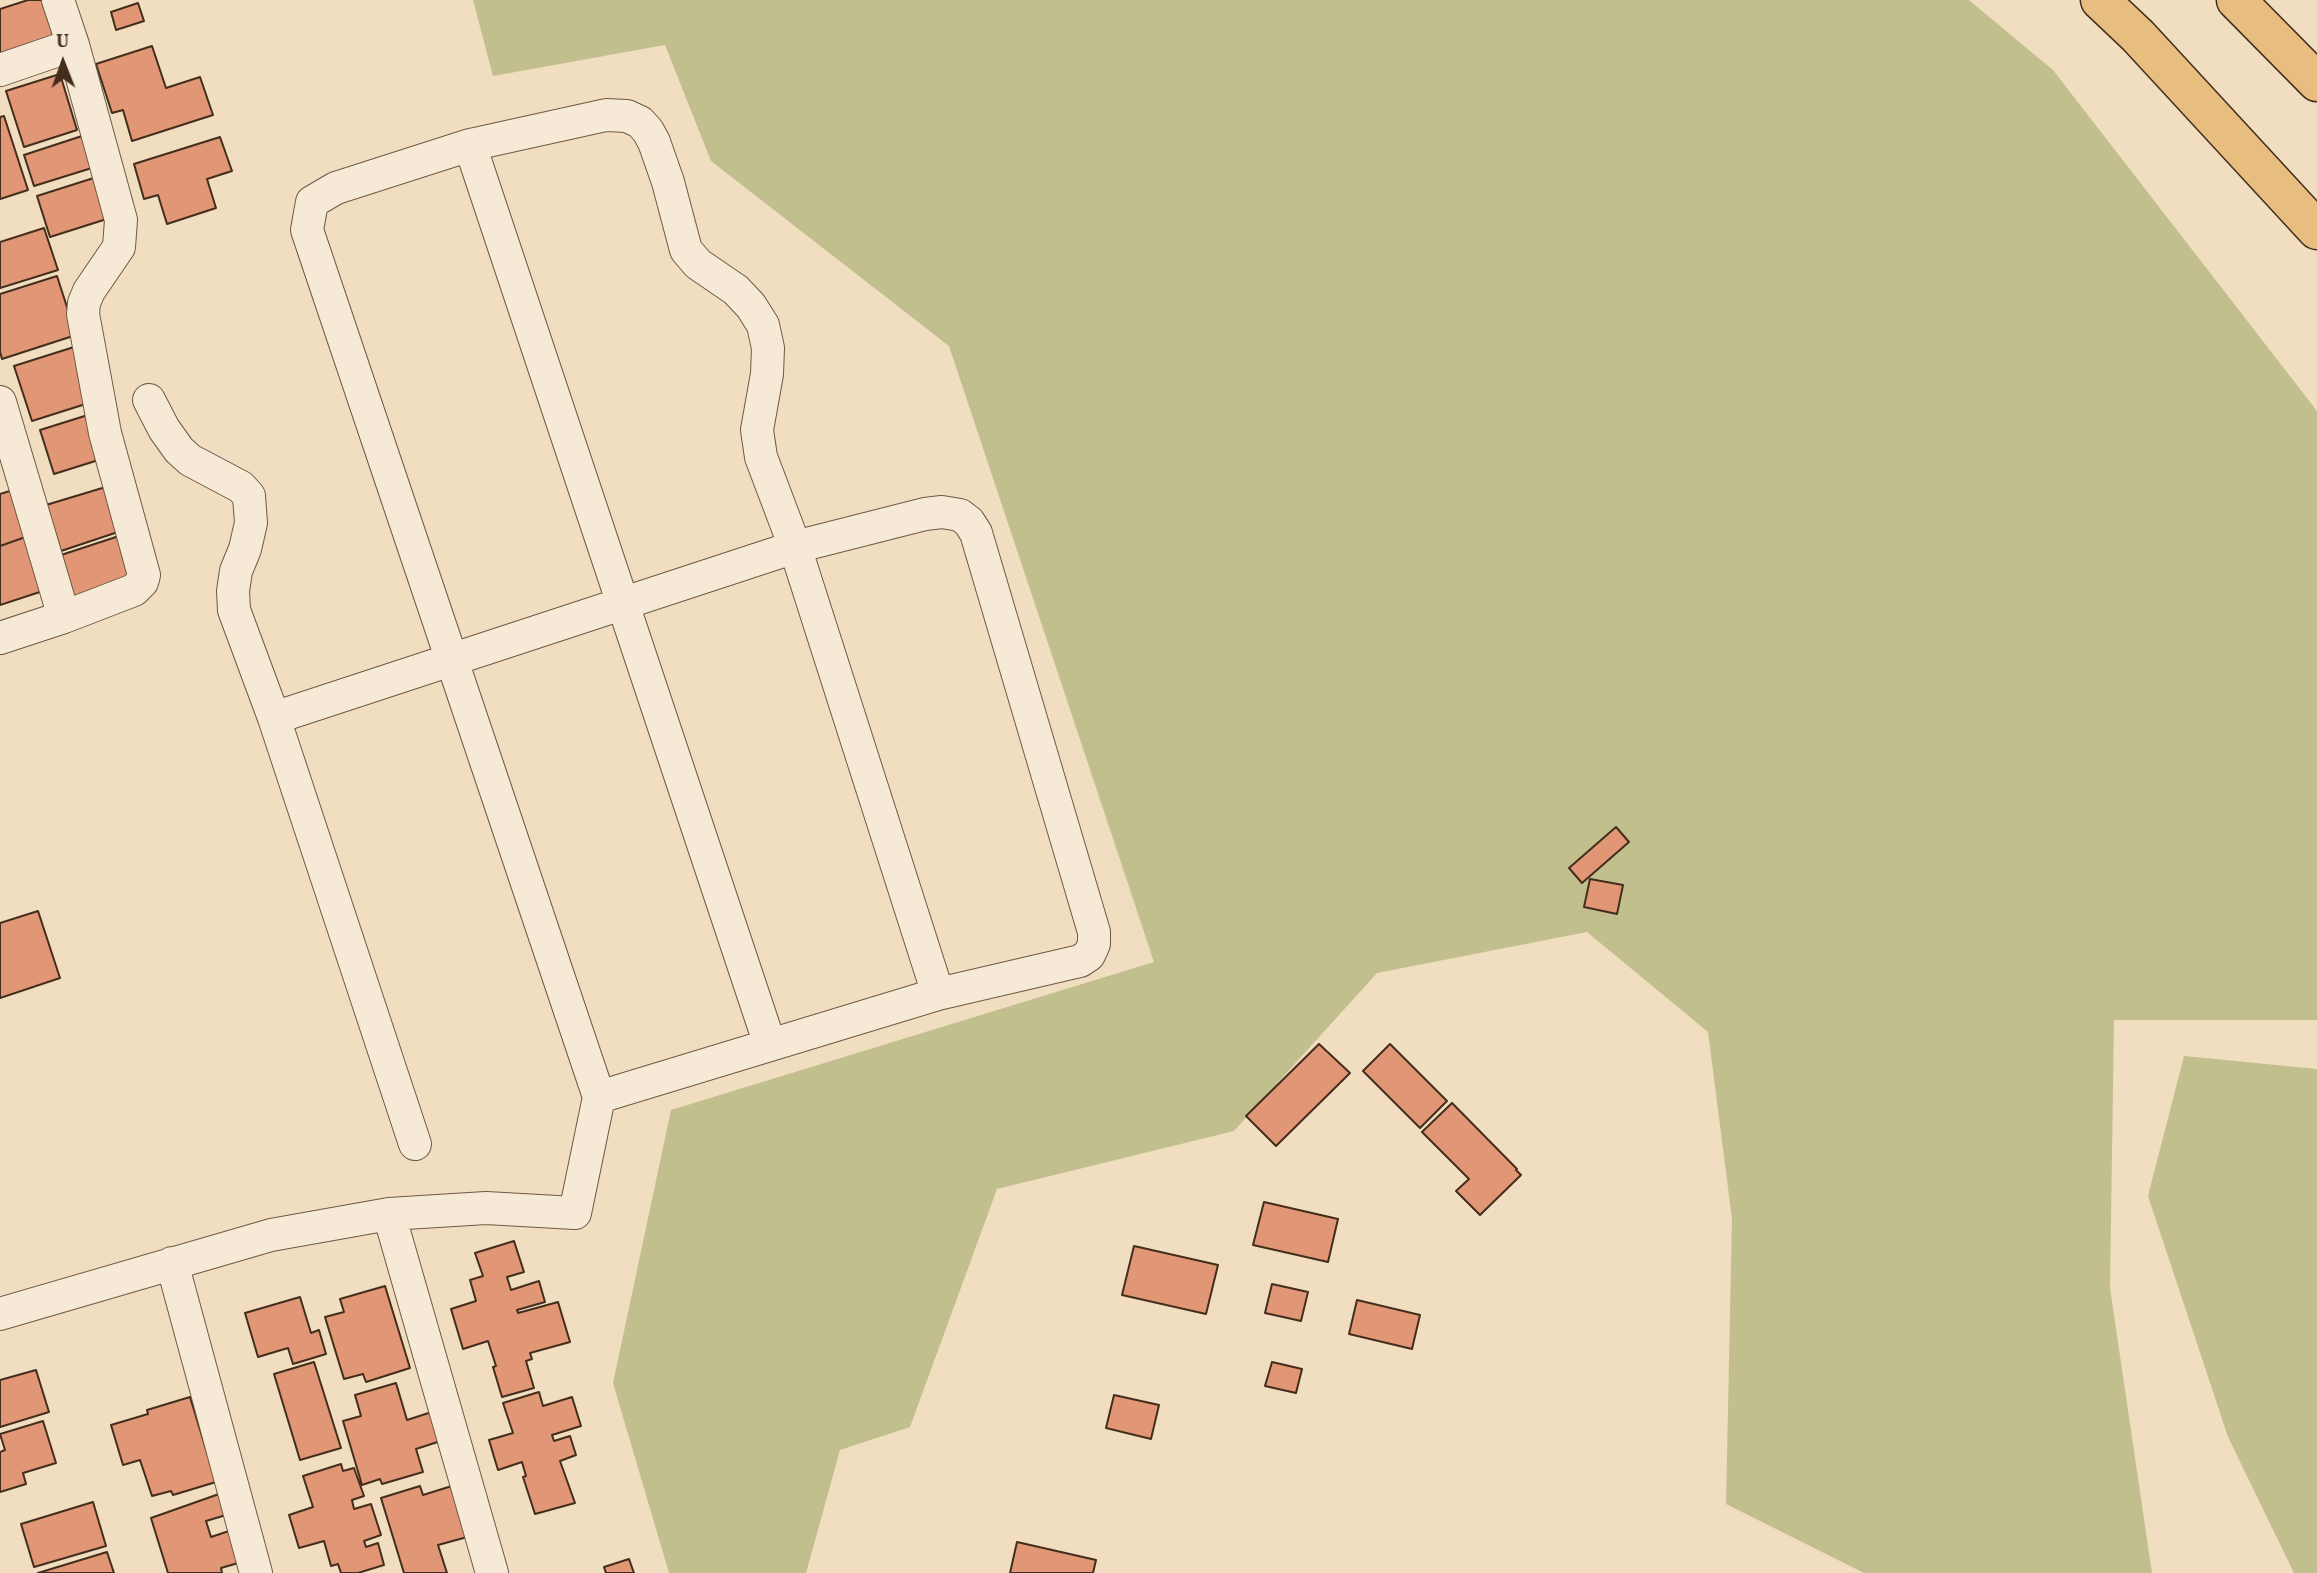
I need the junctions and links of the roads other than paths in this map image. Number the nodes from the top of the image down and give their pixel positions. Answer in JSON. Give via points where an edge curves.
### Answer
{"nodes":[{"id":1,"x":58,"y":0,"type":"edge"},
{"id":2,"x":2100,"y":0,"type":"edge"},
{"id":3,"x":2236,"y":0,"type":"edge"},
{"id":4,"x":73,"y":45,"type":"junction"},
{"id":5,"x":0,"y":70,"type":"edge"},
{"id":6,"x":2317,"y":82,"type":"edge"},
{"id":7,"x":470,"y":145,"type":"junction"},
{"id":8,"x":2317,"y":230,"type":"edge"},
{"id":9,"x":149,"y":400,"type":"dead end"},
{"id":10,"x":0,"y":402,"type":"edge"},
{"id":11,"x":795,"y":547,"type":"junction"},
{"id":12,"x":623,"y":604,"type":"junction"},
{"id":13,"x":64,"y":617,"type":"junction"},
{"id":14,"x":0,"y":638,"type":"edge"},
{"id":15,"x":452,"y":660,"type":"junction"},
{"id":16,"x":274,"y":718,"type":"junction"},
{"id":17,"x":938,"y":994,"type":"junction"},
{"id":18,"x":770,"y":1045,"type":"junction"},
{"id":19,"x":599,"y":1097,"type":"junction"},
{"id":20,"x":415,"y":1144,"type":"dead end"},
{"id":21,"x":389,"y":1213,"type":"junction"},
{"id":22,"x":172,"y":1263,"type":"junction"},
{"id":23,"x":0,"y":1314,"type":"edge"},
{"id":24,"x":257,"y":1573,"type":"edge"},
{"id":25,"x":492,"y":1573,"type":"edge"}],
"edges":[{"from":1,"to":4,"type":"street"},
{"from":2,"to":8,"type":"highway"},
{"from":3,"to":6,"type":"highway"},
{"from":4,"to":5,"type":"street"},
{"from":4,"to":13,"type":"street","via":[[121,220],[119,247],[89,291],[83,314],[105,433],[144,571],[134,590]]},
{"from":7,"to":11,"type":"street","via":[[616,114],[640,122],[648,131],[668,182],[686,250],[736,290],[763,325],[767,374],[757,442]]},
{"from":7,"to":12,"type":"street"},
{"from":7,"to":15,"type":"street","via":[[336,188],[312,202],[307,230]]},
{"from":9,"to":16,"type":"street","via":[[179,450],[249,496],[251,523],[236,571],[234,610]]},
{"from":10,"to":13,"type":"street"},
{"from":11,"to":12,"type":"street"},
{"from":11,"to":17,"type":"street"},
{"from":11,"to":17,"type":"street","via":[[942,512],[960,515],[976,533],[1094,944],[1080,961]]},
{"from":12,"to":15,"type":"street"},
{"from":12,"to":18,"type":"street"},
{"from":13,"to":14,"type":"street"},
{"from":15,"to":16,"type":"street"},
{"from":15,"to":19,"type":"street"},
{"from":16,"to":20,"type":"street"},
{"from":17,"to":18,"type":"street"},
{"from":18,"to":19,"type":"street"},
{"from":19,"to":21,"type":"street","via":[[575,1213],[486,1208]]},
{"from":21,"to":22,"type":"street","via":[[271,1235]]},
{"from":21,"to":25,"type":"street"},
{"from":22,"to":23,"type":"street"},
{"from":22,"to":24,"type":"street"}]}
